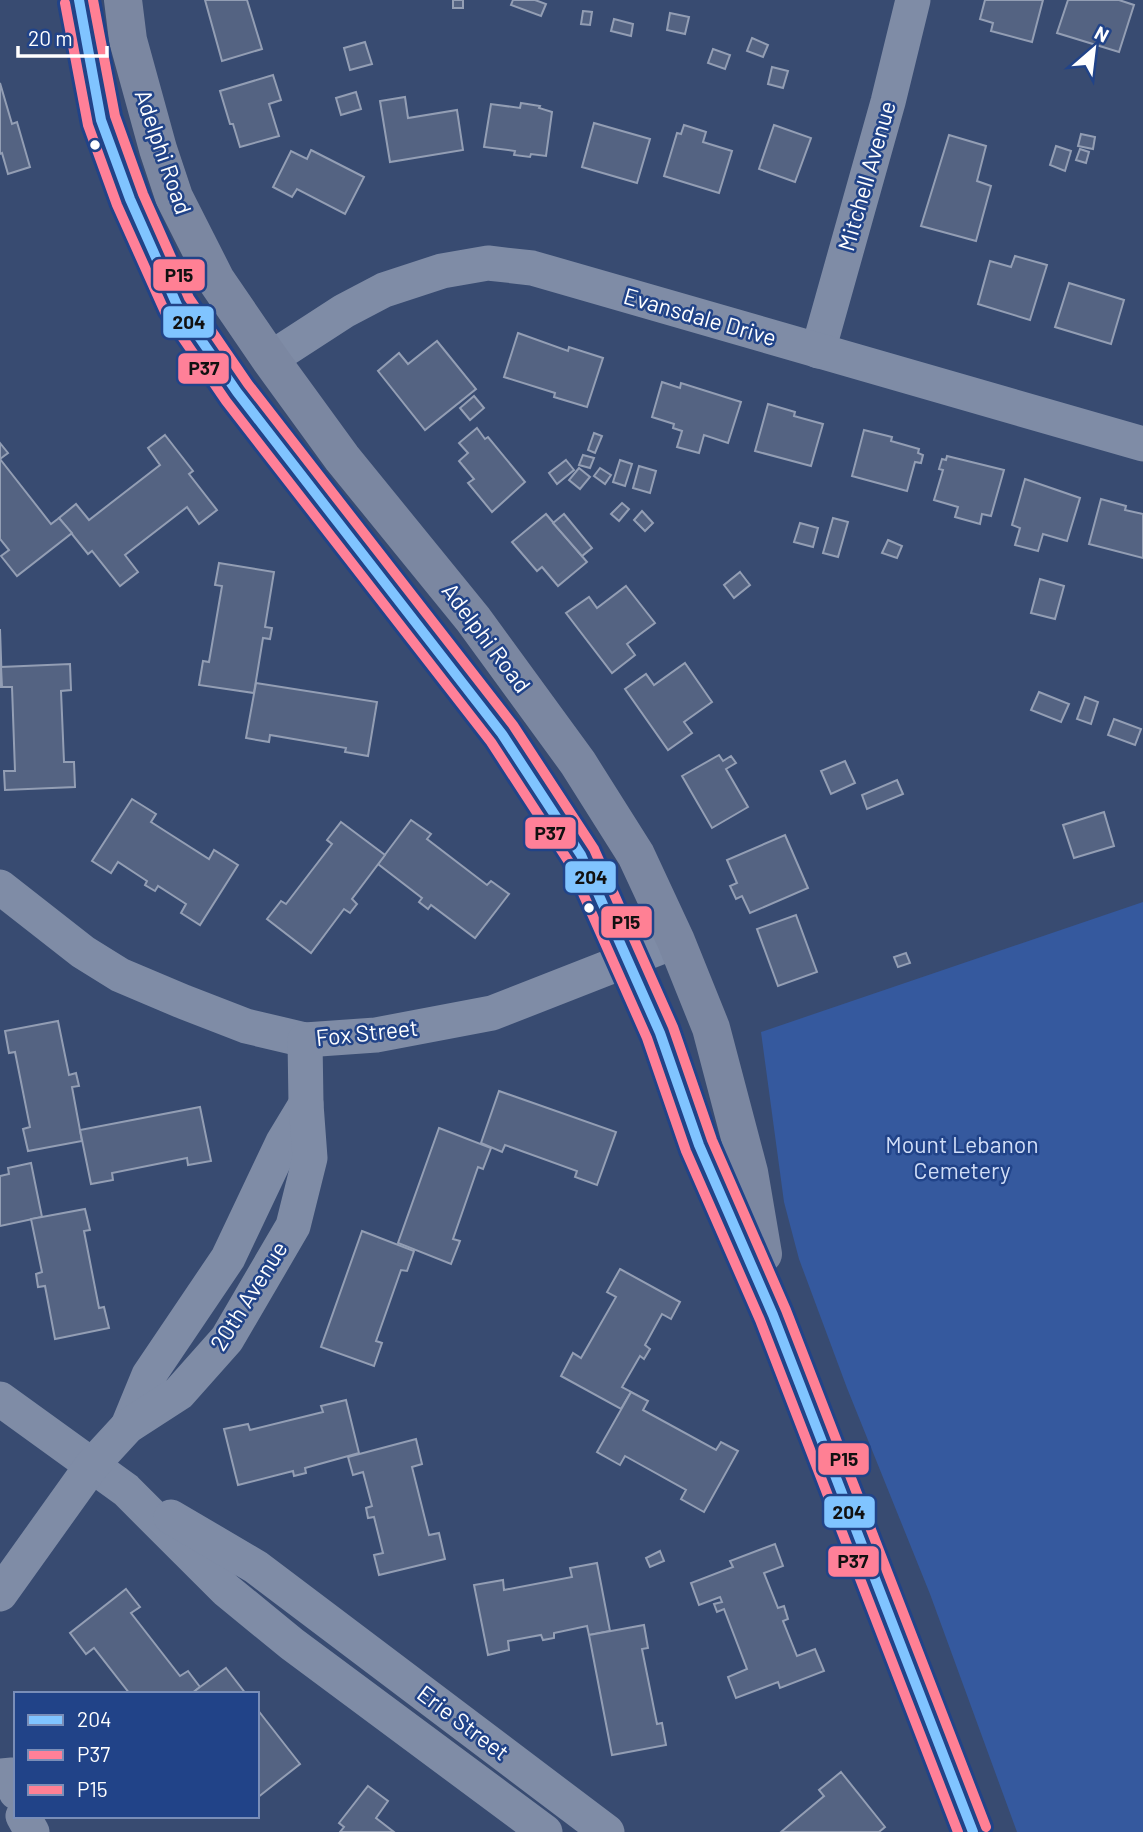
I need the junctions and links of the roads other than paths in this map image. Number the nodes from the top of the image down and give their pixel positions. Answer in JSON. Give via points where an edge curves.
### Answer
{"nodes":[{"id":1,"x":79,"y":0,"type":"edge"},
{"id":2,"x":123,"y":0,"type":"edge"},
{"id":3,"x":913,"y":0,"type":"edge"},
{"id":4,"x":818,"y":351,"type":"junction"},
{"id":5,"x":270,"y":359,"type":"junction"},
{"id":6,"x":1143,"y":444,"type":"edge"},
{"id":7,"x":0,"y":887,"type":"edge"},
{"id":8,"x":676,"y":941,"type":"junction"},
{"id":9,"x":628,"y":960,"type":"junction"},
{"id":10,"x":305,"y":1040,"type":"junction"},
{"id":11,"x":306,"y":1104,"type":"junction"},
{"id":12,"x":254,"y":1205,"type":"junction"},
{"id":13,"x":293,"y":1226,"type":"junction"},
{"id":14,"x":773,"y":1315,"type":"junction"},
{"id":15,"x":176,"y":1338,"type":"junction"},
{"id":16,"x":204,"y":1365,"type":"junction"},
{"id":17,"x":0,"y":1399,"type":"edge"},
{"id":18,"x":128,"y":1426,"type":"junction"},
{"id":19,"x":93,"y":1465,"type":"junction"},
{"id":20,"x":126,"y":1490,"type":"junction"},
{"id":21,"x":0,"y":1594,"type":"edge"},
{"id":22,"x":319,"y":1614,"type":"junction"},
{"id":23,"x":292,"y":1644,"type":"junction"},
{"id":24,"x":0,"y":1776,"type":"edge"},
{"id":25,"x":14,"y":1784,"type":"edge"},
{"id":26,"x":545,"y":1832,"type":"edge"},
{"id":27,"x":607,"y":1832,"type":"edge"},
{"id":28,"x":973,"y":1832,"type":"edge"}],
"edges":[{"from":1,"to":9,"type":"main road","name":"Adelphi Road","via":[[101,120],[177,305],[237,393],[502,734],[581,855]]},
{"from":2,"to":5,"type":"main road","name":"Adelphi Road","via":[[128,40],[174,197],[216,280]]},
{"from":3,"to":4,"type":"street","name":"Mitchell Avenue"},
{"from":4,"to":5,"type":"street","name":"Evansdale Drive","via":[[533,268],[488,263],[442,271],[384,290]]},
{"from":4,"to":6,"type":"street","name":"Evansdale Drive"},
{"from":5,"to":8,"type":"main road","name":"Adelphi Road","via":[[342,458],[473,619],[578,763],[636,855]]},
{"from":7,"to":10,"type":"street","name":"Fox Street","via":[[120,975],[246,1026]]},
{"from":8,"to":9,"type":"street","name":"Fox Street"},
{"from":8,"to":14,"type":"main road","name":"Adelphi Road","via":[[711,1028],[749,1172]]},
{"from":9,"to":10,"type":"street","name":"Fox Street","via":[[492,1013],[376,1035]]},
{"from":9,"to":14,"type":"main road","name":"Adelphi Road","via":[[660,1033],[699,1145]]},
{"from":10,"to":11,"type":"street","name":"20th Avenue"},
{"from":11,"to":12,"type":"street","name":"20th Avenue"},
{"from":11,"to":13,"type":"street","name":"20th Avenue","via":[[310,1158]]},
{"from":12,"to":13,"type":"street","name":"20th Avenue"},
{"from":12,"to":15,"type":"street","name":"20th Avenue","via":[[228,1258]]},
{"from":13,"to":16,"type":"street","name":"20th Avenue","via":[[228,1339]]},
{"from":14,"to":28,"type":"main road","name":"Adelphi Road"},
{"from":15,"to":16,"type":"street","name":"20th Avenue"},
{"from":15,"to":18,"type":"street","name":"20th Avenue","via":[[149,1375]]},
{"from":16,"to":18,"type":"street","name":"20th Avenue","via":[[179,1393]]},
{"from":17,"to":19,"type":"street","name":"Erie Street"},
{"from":18,"to":19,"type":"street","name":"20th Avenue"},
{"from":19,"to":20,"type":"street","name":"Erie Street"},
{"from":19,"to":21,"type":"street","name":"20th Avenue"},
{"from":20,"to":22,"type":"street","name":"Erie Street","via":[[256,1567]]},
{"from":20,"to":23,"type":"street","name":"Erie Street","via":[[226,1590]]},
{"from":22,"to":23,"type":"street"},
{"from":22,"to":27,"type":"street","name":"Erie Street"},
{"from":23,"to":26,"type":"street","name":"Erie Street"},
{"from":24,"to":25,"type":"street","via":[[12,1775]]}]}
